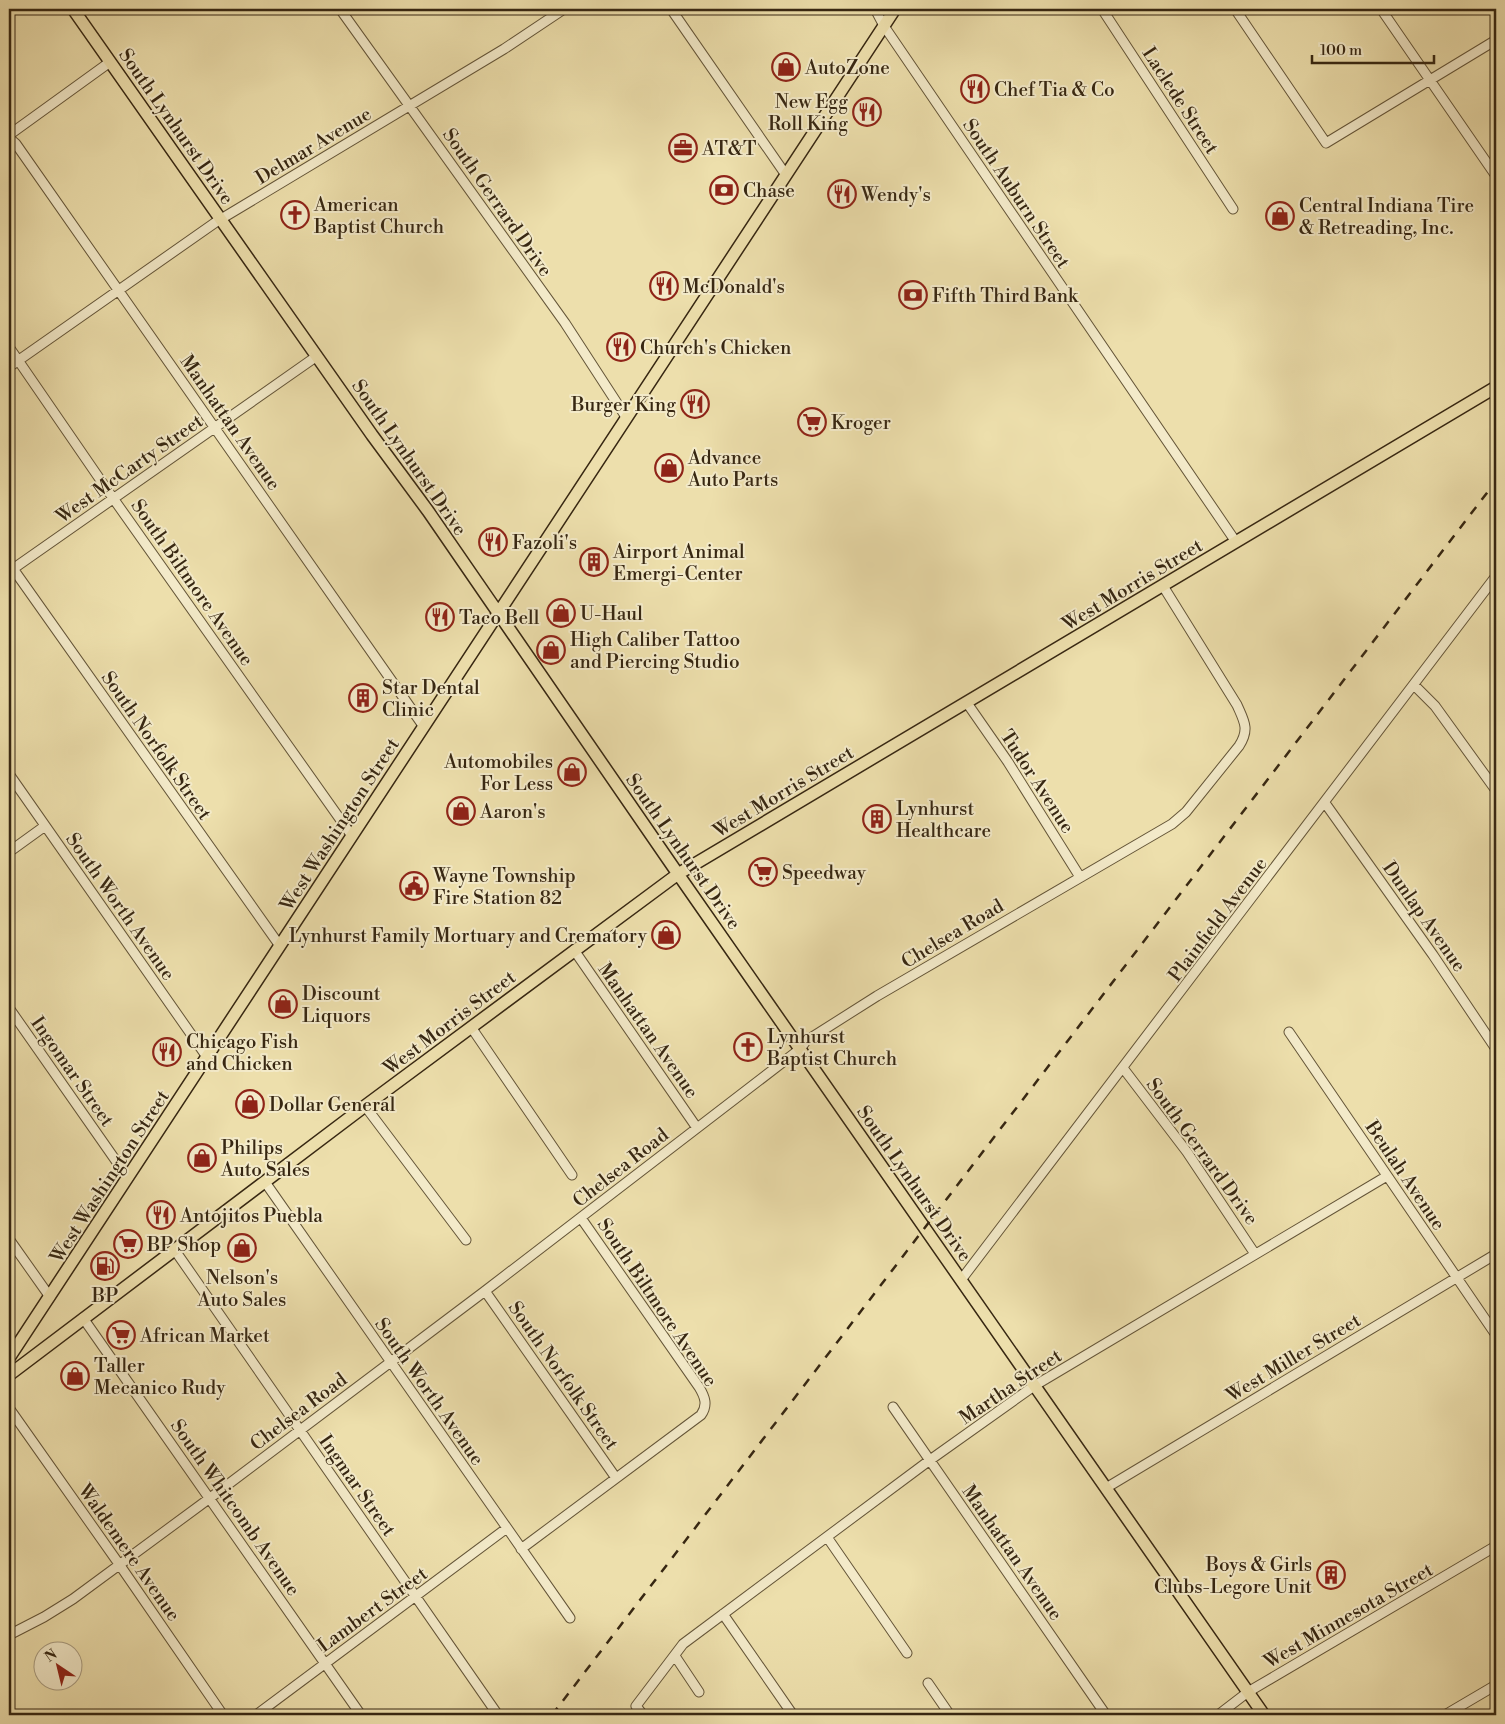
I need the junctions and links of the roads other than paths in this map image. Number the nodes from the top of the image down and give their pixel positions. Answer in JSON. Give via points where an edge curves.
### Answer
{"nodes":[{"id":1,"x":72,"y":9,"type":"edge"},
{"id":2,"x":340,"y":9,"type":"edge"},
{"id":3,"x":564,"y":9,"type":"edge"},
{"id":4,"x":671,"y":9,"type":"edge"},
{"id":5,"x":875,"y":9,"type":"edge"},
{"id":6,"x":895,"y":9,"type":"edge"},
{"id":7,"x":1102,"y":9,"type":"edge"},
{"id":8,"x":1234,"y":9,"type":"edge"},
{"id":9,"x":1381,"y":9,"type":"edge"},
{"id":10,"x":884,"y":26,"type":"junction"},
{"id":11,"x":1496,"y":40,"type":"edge"},
{"id":12,"x":110,"y":62,"type":"junction"},
{"id":13,"x":1430,"y":80,"type":"junction"},
{"id":14,"x":410,"y":106,"type":"junction"},
{"id":15,"x":9,"y":136,"type":"edge"},
{"id":16,"x":786,"y":175,"type":"junction"},
{"id":17,"x":1496,"y":176,"type":"edge"},
{"id":18,"x":1233,"y":209,"type":"dead end"},
{"id":19,"x":221,"y":219,"type":"junction"},
{"id":20,"x":118,"y":290,"type":"junction"},
{"id":21,"x":9,"y":347,"type":"edge"},
{"id":22,"x":317,"y":356,"type":"junction"},
{"id":23,"x":18,"y":361,"type":"junction"},
{"id":24,"x":9,"y":367,"type":"edge"},
{"id":25,"x":1496,"y":387,"type":"edge"},
{"id":26,"x":626,"y":417,"type":"junction"},
{"id":27,"x":215,"y":428,"type":"junction"},
{"id":28,"x":114,"y":498,"type":"junction"},
{"id":29,"x":1236,"y":542,"type":"junction"},
{"id":30,"x":10,"y":568,"type":"edge"},
{"id":31,"x":1496,"y":576,"type":"edge"},
{"id":32,"x":1163,"y":586,"type":"junction"},
{"id":33,"x":498,"y":613,"type":"junction"},
{"id":34,"x":1414,"y":684,"type":"junction"},
{"id":35,"x":967,"y":703,"type":"junction"},
{"id":36,"x":424,"y":727,"type":"junction"},
{"id":37,"x":9,"y":774,"type":"edge"},
{"id":38,"x":1495,"y":789,"type":"dead end"},
{"id":39,"x":1325,"y":803,"type":"junction"},
{"id":40,"x":45,"y":826,"type":"junction"},
{"id":41,"x":352,"y":836,"type":"junction"},
{"id":42,"x":9,"y":852,"type":"edge"},
{"id":43,"x":678,"y":874,"type":"junction"},
{"id":44,"x":1080,"y":877,"type":"junction"},
{"id":45,"x":280,"y":946,"type":"junction"},
{"id":46,"x":574,"y":950,"type":"junction"},
{"id":47,"x":9,"y":1008,"type":"edge"},
{"id":48,"x":471,"y":1027,"type":"junction"},
{"id":49,"x":1289,"y":1032,"type":"dead end"},
{"id":50,"x":1496,"y":1048,"type":"edge"},
{"id":51,"x":800,"y":1049,"type":"junction"},
{"id":52,"x":208,"y":1057,"type":"junction"},
{"id":53,"x":1123,"y":1068,"type":"junction"},
{"id":54,"x":366,"y":1106,"type":"junction"},
{"id":55,"x":697,"y":1128,"type":"junction"},
{"id":56,"x":572,"y":1175,"type":"dead end"},
{"id":57,"x":1388,"y":1176,"type":"junction"},
{"id":58,"x":128,"y":1178,"type":"junction"},
{"id":59,"x":265,"y":1182,"type":"junction"},
{"id":60,"x":581,"y":1218,"type":"junction"},
{"id":61,"x":9,"y":1239,"type":"edge"},
{"id":62,"x":466,"y":1240,"type":"dead end"},
{"id":63,"x":174,"y":1249,"type":"junction"},
{"id":64,"x":1255,"y":1254,"type":"junction"},
{"id":65,"x":1496,"y":1254,"type":"edge"},
{"id":66,"x":1457,"y":1278,"type":"junction"},
{"id":67,"x":961,"y":1280,"type":"junction"},
{"id":68,"x":485,"y":1291,"type":"junction"},
{"id":69,"x":50,"y":1297,"type":"junction"},
{"id":70,"x":83,"y":1318,"type":"junction"},
{"id":71,"x":1496,"y":1335,"type":"edge"},
{"id":72,"x":9,"y":1358,"type":"edge"},
{"id":73,"x":390,"y":1362,"type":"junction"},
{"id":74,"x":9,"y":1375,"type":"edge"},
{"id":75,"x":1034,"y":1386,"type":"junction"},
{"id":76,"x":893,"y":1407,"type":"dead end"},
{"id":77,"x":9,"y":1408,"type":"edge"},
{"id":78,"x":300,"y":1431,"type":"junction"},
{"id":79,"x":930,"y":1460,"type":"junction"},
{"id":80,"x":616,"y":1478,"type":"junction"},
{"id":81,"x":1106,"y":1488,"type":"junction"},
{"id":82,"x":210,"y":1498,"type":"junction"},
{"id":83,"x":507,"y":1528,"type":"junction"},
{"id":84,"x":827,"y":1537,"type":"junction"},
{"id":85,"x":1496,"y":1546,"type":"edge"},
{"id":86,"x":521,"y":1549,"type":"junction"},
{"id":87,"x":119,"y":1564,"type":"junction"},
{"id":88,"x":416,"y":1596,"type":"junction"},
{"id":89,"x":723,"y":1614,"type":"junction"},
{"id":90,"x":570,"y":1618,"type":"dead end"},
{"id":91,"x":9,"y":1634,"type":"edge"},
{"id":92,"x":907,"y":1653,"type":"dead end"},
{"id":93,"x":675,"y":1656,"type":"junction"},
{"id":94,"x":325,"y":1663,"type":"junction"},
{"id":95,"x":928,"y":1683,"type":"dead end"},
{"id":96,"x":1496,"y":1685,"type":"edge"},
{"id":97,"x":699,"y":1692,"type":"dead end"},
{"id":98,"x":1248,"y":1692,"type":"junction"},
{"id":99,"x":223,"y":1715,"type":"edge"},
{"id":100,"x":256,"y":1715,"type":"edge"},
{"id":101,"x":361,"y":1715,"type":"edge"},
{"id":102,"x":498,"y":1715,"type":"edge"},
{"id":103,"x":643,"y":1715,"type":"edge"},
{"id":104,"x":793,"y":1715,"type":"edge"},
{"id":105,"x":950,"y":1715,"type":"edge"},
{"id":106,"x":1106,"y":1715,"type":"edge"},
{"id":107,"x":1218,"y":1715,"type":"edge"},
{"id":108,"x":1264,"y":1715,"type":"edge"},
{"id":109,"x":1446,"y":1715,"type":"edge"}],
"edges":[{"from":1,"to":12,"type":"main road","name":"South Lynhurst Drive"},
{"from":2,"to":14,"type":"street","name":"South Gerrard Drive"},
{"from":3,"to":14,"type":"street","name":"Delmar Avenue"},
{"from":4,"to":16,"type":"street"},
{"from":5,"to":10,"type":"street","name":"South Auburn Street"},
{"from":6,"to":10,"type":"main road","name":"West Washington Street"},
{"from":7,"to":18,"type":"street","name":"Laclede Street"},
{"from":8,"to":13,"type":"street","via":[[1326,143]]},
{"from":9,"to":13,"type":"street"},
{"from":10,"to":16,"type":"main road","name":"West Washington Street"},
{"from":10,"to":29,"type":"street","name":"South Auburn Street"},
{"from":11,"to":13,"type":"street"},
{"from":12,"to":15,"type":"street"},
{"from":12,"to":19,"type":"main road","name":"South Lynhurst Drive"},
{"from":13,"to":17,"type":"street"},
{"from":14,"to":19,"type":"street","name":"Delmar Avenue"},
{"from":14,"to":26,"type":"street","name":"South Gerrard Drive","via":[[564,323]]},
{"from":15,"to":20,"type":"street","name":"Manhattan Avenue"},
{"from":16,"to":26,"type":"main road","name":"West Washington Street"},
{"from":19,"to":20,"type":"street","name":"Delmar Avenue"},
{"from":19,"to":22,"type":"main road","name":"South Lynhurst Drive"},
{"from":20,"to":23,"type":"street","name":"Delmar Avenue"},
{"from":20,"to":27,"type":"street","name":"Manhattan Avenue"},
{"from":21,"to":23,"type":"street","name":"South Biltmore Avenue"},
{"from":22,"to":27,"type":"street","name":"West McCarty Street"},
{"from":22,"to":33,"type":"main road","name":"South Lynhurst Drive"},
{"from":23,"to":24,"type":"street","name":"Delmar Avenue"},
{"from":23,"to":28,"type":"street","name":"South Biltmore Avenue"},
{"from":25,"to":29,"type":"main road","name":"West Morris Street"},
{"from":26,"to":33,"type":"main road","name":"West Washington Street"},
{"from":27,"to":28,"type":"street","name":"West McCarty Street"},
{"from":27,"to":36,"type":"street","name":"Manhattan Avenue"},
{"from":28,"to":30,"type":"street","name":"West McCarty Street"},
{"from":28,"to":41,"type":"street","name":"South Biltmore Avenue"},
{"from":29,"to":32,"type":"main road","name":"West Morris Street"},
{"from":30,"to":45,"type":"street","name":"South Norfolk Street"},
{"from":31,"to":34,"type":"street","name":"Plainfield Avenue"},
{"from":32,"to":35,"type":"main road","name":"West Morris Street"},
{"from":32,"to":44,"type":"street","name":"Chelsea Road","via":[[1237,705],[1246,734],[1240,746],[1179,819]]},
{"from":33,"to":36,"type":"main road","name":"West Washington Street"},
{"from":33,"to":43,"type":"main road","name":"South Lynhurst Drive"},
{"from":34,"to":38,"type":"street","via":[[1435,706]]},
{"from":34,"to":39,"type":"street","name":"Plainfield Avenue"},
{"from":35,"to":43,"type":"main road","name":"West Morris Street"},
{"from":35,"to":44,"type":"street","name":"Tudor Avenue"},
{"from":36,"to":41,"type":"main road","name":"West Washington Street"},
{"from":37,"to":40,"type":"street","name":"South Worth Avenue"},
{"from":39,"to":50,"type":"street","name":"Dunlap Avenue"},
{"from":39,"to":53,"type":"street","name":"Plainfield Avenue"},
{"from":40,"to":42,"type":"street"},
{"from":40,"to":52,"type":"street","name":"South Worth Avenue"},
{"from":41,"to":45,"type":"main road","name":"West Washington Street"},
{"from":43,"to":46,"type":"main road","name":"West Morris Street"},
{"from":43,"to":51,"type":"main road","name":"South Lynhurst Drive"},
{"from":44,"to":51,"type":"street","name":"Chelsea Road","via":[[842,1018],[806,1041]]},
{"from":45,"to":52,"type":"main road","name":"West Washington Street"},
{"from":46,"to":48,"type":"main road","name":"West Morris Street"},
{"from":46,"to":55,"type":"street","name":"Manhattan Avenue"},
{"from":47,"to":58,"type":"street","name":"Ingomar Street"},
{"from":48,"to":54,"type":"main road","name":"West Morris Street"},
{"from":48,"to":56,"type":"street"},
{"from":49,"to":57,"type":"street","name":"Beulah Avenue"},
{"from":51,"to":55,"type":"street","name":"Chelsea Road"},
{"from":51,"to":67,"type":"main road","name":"South Lynhurst Drive"},
{"from":52,"to":58,"type":"main road","name":"West Washington Street"},
{"from":53,"to":64,"type":"street","name":"South Gerrard Drive","via":[[1187,1152]]},
{"from":53,"to":67,"type":"street","name":"Plainfield Avenue"},
{"from":54,"to":59,"type":"main road","name":"West Morris Street"},
{"from":54,"to":62,"type":"street"},
{"from":55,"to":60,"type":"street","name":"Chelsea Road"},
{"from":57,"to":64,"type":"street","name":"Martha Street"},
{"from":57,"to":66,"type":"street","name":"Beulah Avenue"},
{"from":58,"to":69,"type":"main road","name":"West Washington Street"},
{"from":59,"to":63,"type":"main road","name":"West Morris Street"},
{"from":59,"to":73,"type":"street","name":"South Worth Avenue"},
{"from":60,"to":68,"type":"street","name":"Chelsea Road"},
{"from":60,"to":80,"type":"street","name":"South Biltmore Avenue","via":[[705,1397],[701,1415]]},
{"from":61,"to":69,"type":"street"},
{"from":63,"to":70,"type":"main road","name":"West Morris Street"},
{"from":63,"to":78,"type":"street","name":"Ingmar Street"},
{"from":64,"to":75,"type":"street","name":"Martha Street"},
{"from":65,"to":66,"type":"street","name":"West Miller Street"},
{"from":66,"to":71,"type":"street","name":"Beulah Avenue"},
{"from":66,"to":81,"type":"street","name":"West Miller Street"},
{"from":67,"to":75,"type":"main road","name":"South Lynhurst Drive"},
{"from":68,"to":73,"type":"street","name":"Chelsea Road"},
{"from":68,"to":80,"type":"street","name":"South Norfolk Street"},
{"from":69,"to":72,"type":"main road","name":"West Washington Street"},
{"from":70,"to":74,"type":"main road","name":"West Morris Street"},
{"from":70,"to":82,"type":"street","name":"South Whitcomb Avenue"},
{"from":73,"to":78,"type":"street","name":"Chelsea Road"},
{"from":73,"to":83,"type":"street","name":"South Worth Avenue"},
{"from":75,"to":79,"type":"street","name":"Martha Street"},
{"from":75,"to":81,"type":"main road","name":"South Lynhurst Drive"},
{"from":76,"to":79,"type":"street","name":"Manhattan Avenue"},
{"from":77,"to":87,"type":"street","name":"Waldemere Avenue"},
{"from":78,"to":82,"type":"street","name":"Chelsea Road"},
{"from":78,"to":88,"type":"street","name":"Ingmar Street"},
{"from":79,"to":84,"type":"street","name":"Martha Street"},
{"from":79,"to":106,"type":"street","name":"Manhattan Avenue"},
{"from":80,"to":86,"type":"street"},
{"from":81,"to":98,"type":"main road","name":"South Lynhurst Drive"},
{"from":82,"to":87,"type":"street","name":"Chelsea Road"},
{"from":82,"to":94,"type":"street","name":"South Whitcomb Avenue"},
{"from":83,"to":86,"type":"street","name":"South Worth Avenue"},
{"from":83,"to":88,"type":"street","name":"Lambert Street"},
{"from":84,"to":89,"type":"street","name":"Martha Street"},
{"from":84,"to":92,"type":"street"},
{"from":85,"to":98,"type":"street","name":"West Minnesota Street"},
{"from":86,"to":90,"type":"street","name":"South Worth Avenue"},
{"from":87,"to":91,"type":"street","name":"Chelsea Road","via":[[58,1609]]},
{"from":87,"to":99,"type":"street","name":"Waldemere Avenue"},
{"from":88,"to":94,"type":"street","name":"Lambert Street"},
{"from":88,"to":102,"type":"street","name":"Ingmar Street"},
{"from":89,"to":93,"type":"street","name":"Martha Street","via":[[684,1644]]},
{"from":89,"to":104,"type":"street"},
{"from":93,"to":97,"type":"street"},
{"from":93,"to":103,"type":"street","via":[[636,1706]]},
{"from":94,"to":100,"type":"street","name":"Lambert Street"},
{"from":94,"to":101,"type":"street","name":"South Whitcomb Avenue"},
{"from":95,"to":105,"type":"street"},
{"from":96,"to":109,"type":"street"},
{"from":98,"to":107,"type":"street","name":"West Minnesota Street"},
{"from":98,"to":108,"type":"main road","name":"South Lynhurst Drive"}]}
